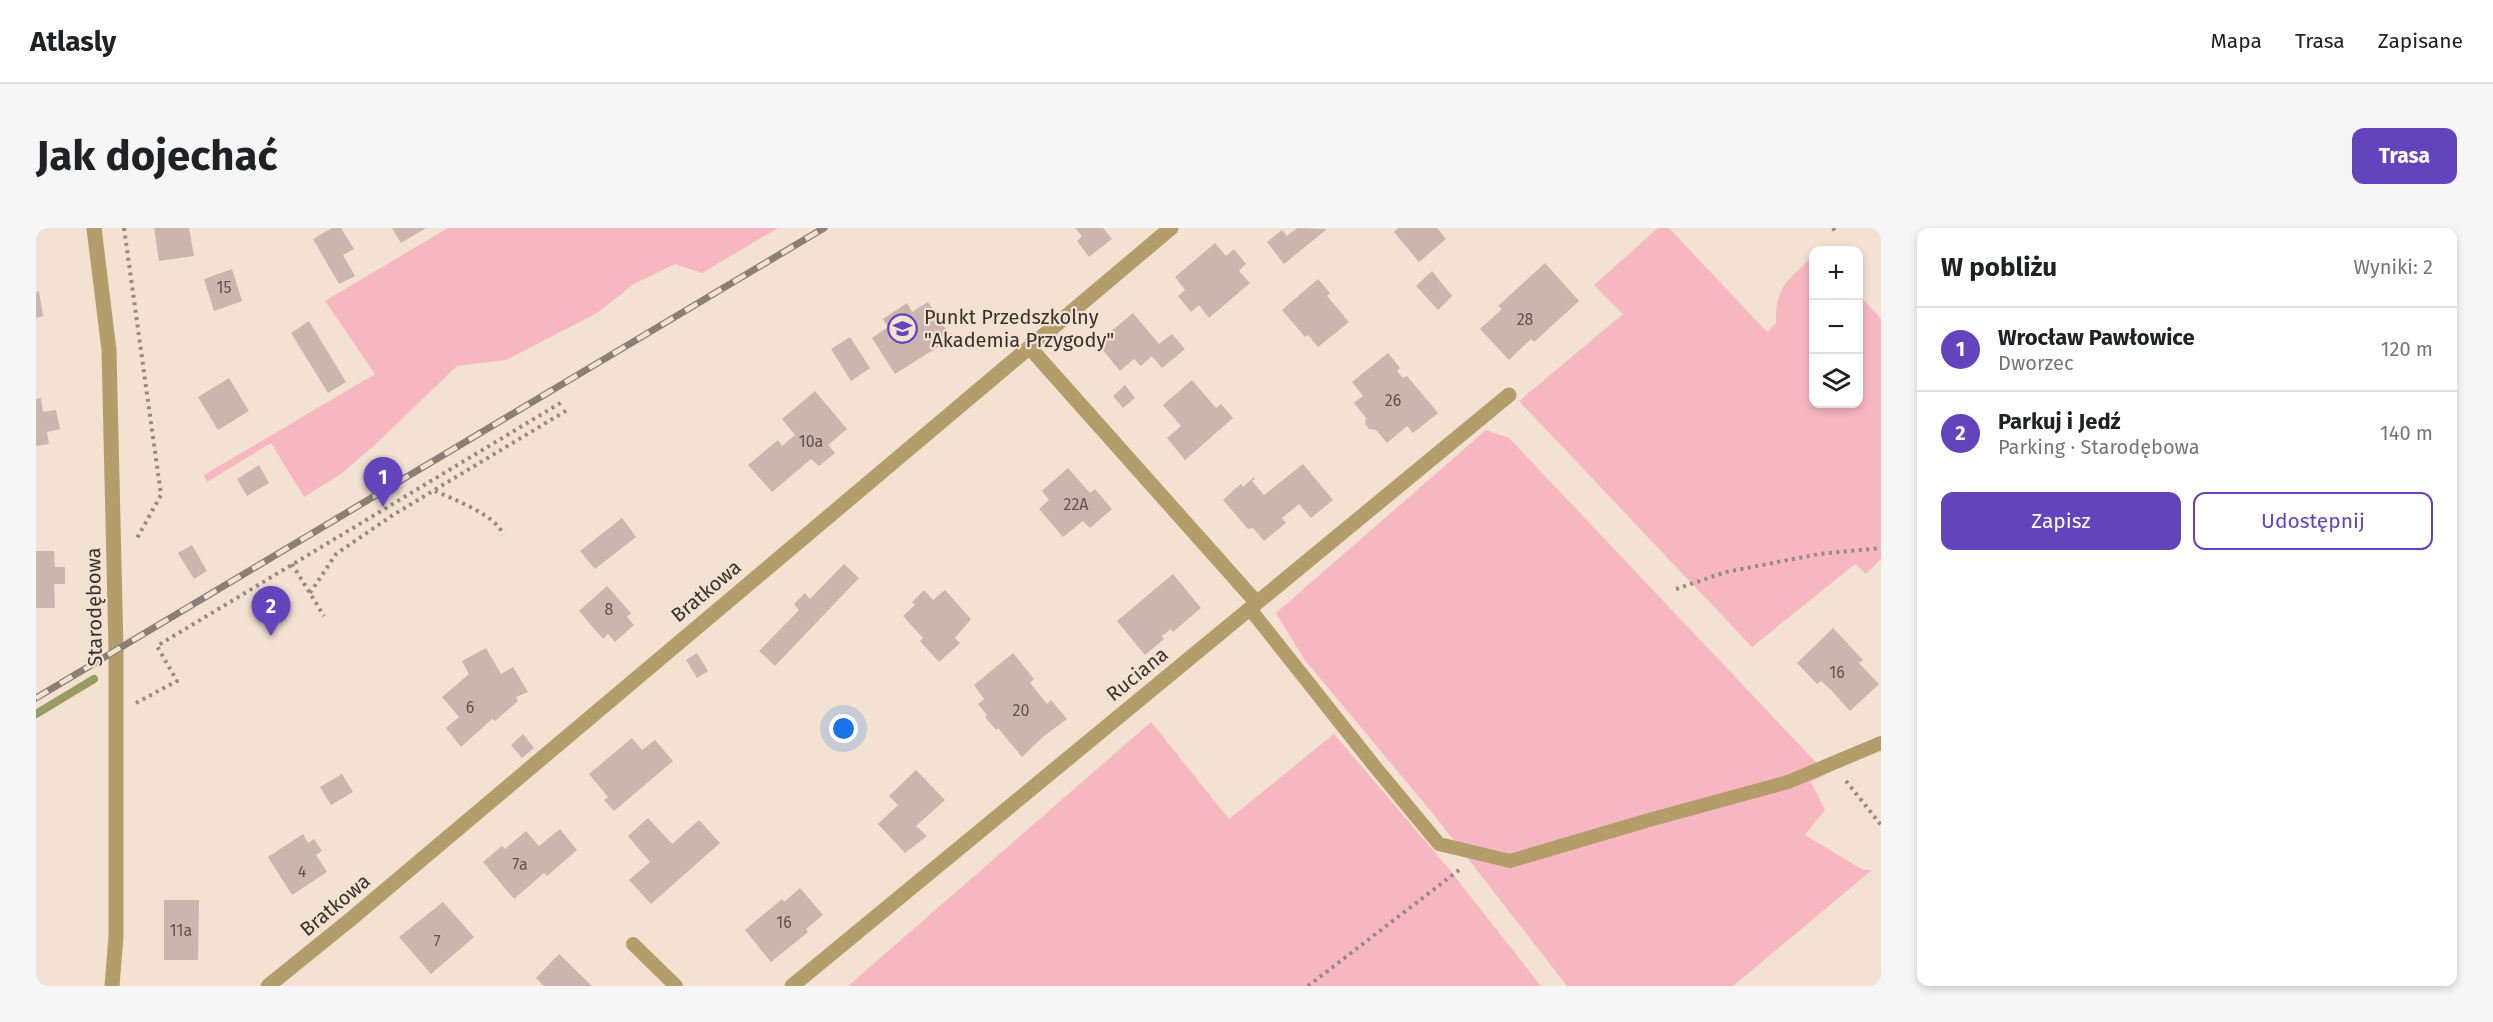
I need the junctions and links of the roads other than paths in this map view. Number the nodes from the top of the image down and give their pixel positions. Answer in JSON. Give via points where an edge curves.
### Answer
{"nodes":[{"id":1,"x":94,"y":228,"type":"edge"},
{"id":2,"x":1171,"y":228,"type":"edge"},
{"id":3,"x":1030,"y":348,"type":"junction"},
{"id":4,"x":1509,"y":395,"type":"dead end"},
{"id":5,"x":1254,"y":606,"type":"junction"},
{"id":6,"x":1881,"y":743,"type":"edge"},
{"id":7,"x":633,"y":944,"type":"dead end"},
{"id":8,"x":112,"y":986,"type":"edge"},
{"id":9,"x":268,"y":986,"type":"edge"},
{"id":10,"x":676,"y":986,"type":"edge"},
{"id":11,"x":792,"y":986,"type":"edge"}],
"edges":[{"from":1,"to":8,"type":"street","name":"Starodębowa","via":[[110,350],[116,710],[116,936]]},
{"from":2,"to":3,"type":"street","name":"Bratkowa"},
{"from":3,"to":5,"type":"street"},
{"from":3,"to":9,"type":"street","name":"Bratkowa"},
{"from":4,"to":5,"type":"street","name":"Ruciana"},
{"from":5,"to":6,"type":"lane","via":[[1376,768],[1439,844],[1510,861],[1788,782]]},
{"from":5,"to":11,"type":"street","name":"Ruciana"},
{"from":7,"to":10,"type":"lane"}]}
